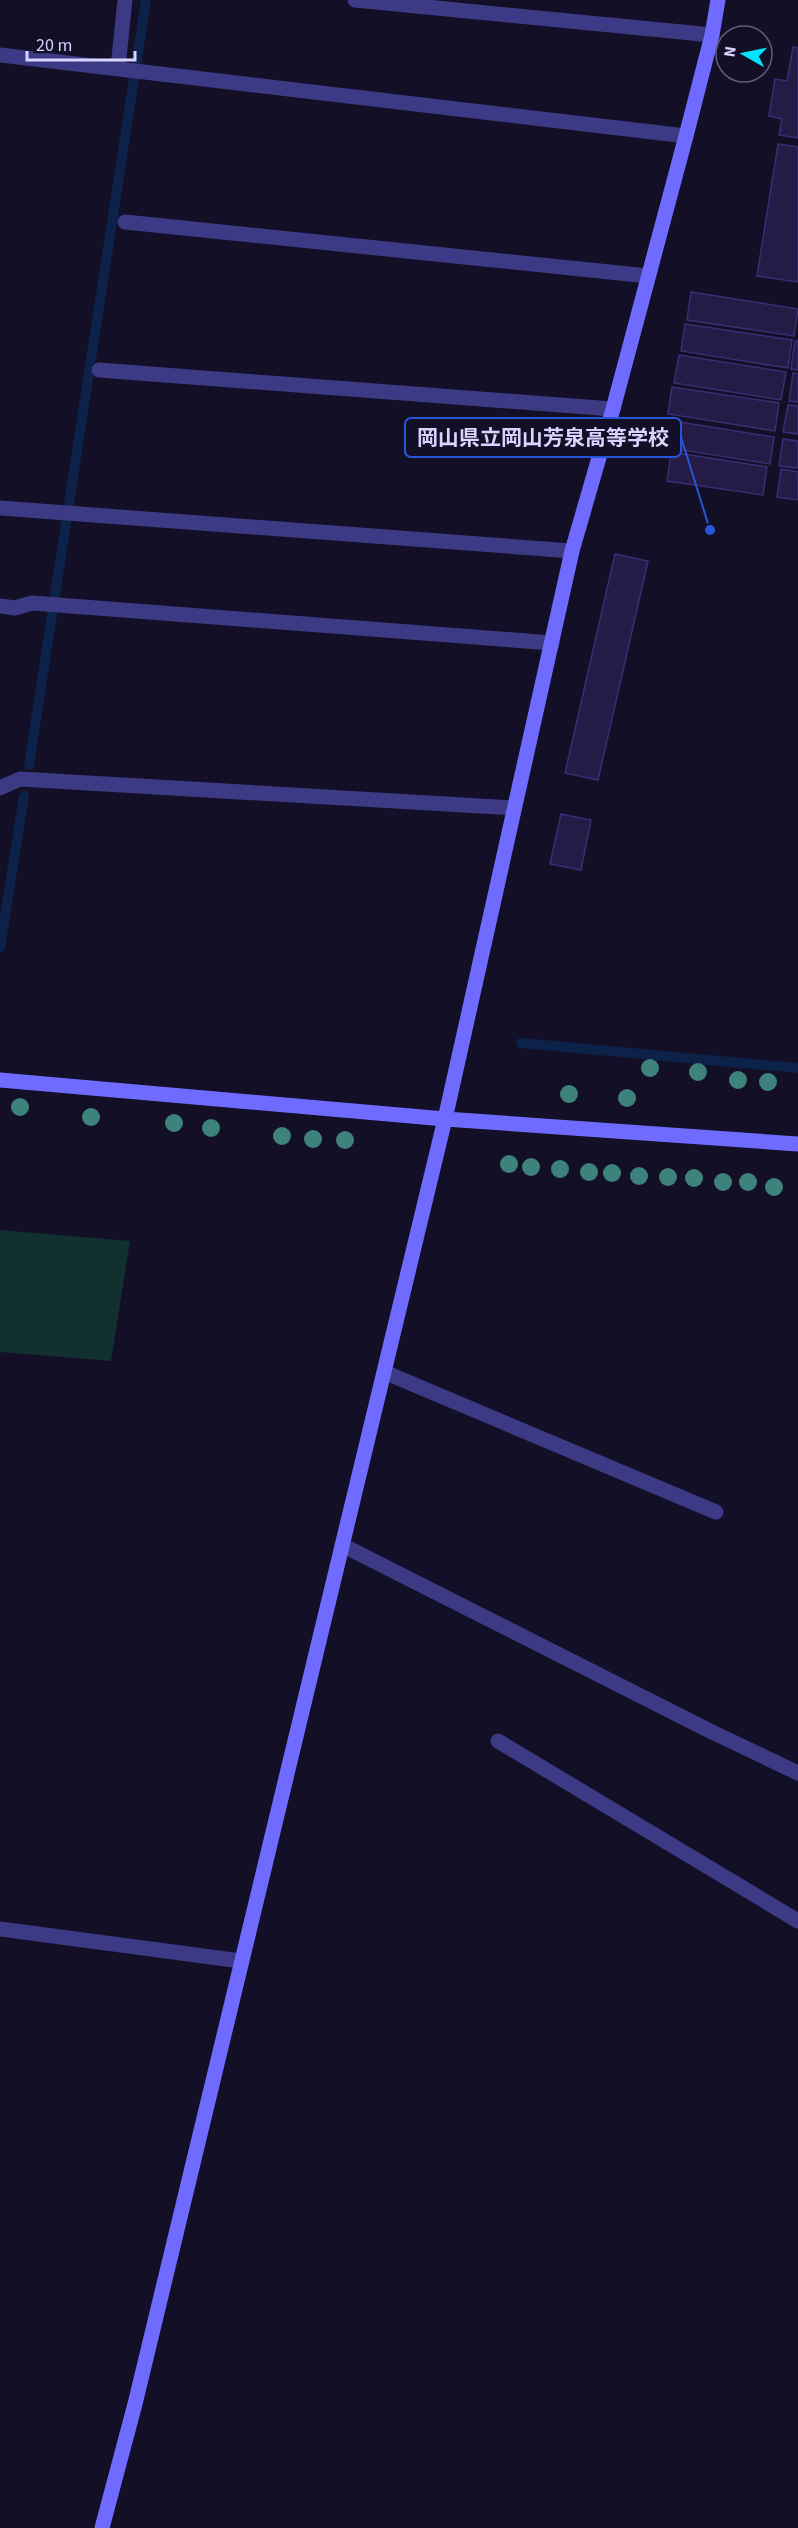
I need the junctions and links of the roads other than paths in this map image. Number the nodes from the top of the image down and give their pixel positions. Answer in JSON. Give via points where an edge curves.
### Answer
{"nodes":[{"id":1,"x":125,"y":0,"type":"edge"},
{"id":2,"x":356,"y":0,"type":"edge"},
{"id":3,"x":718,"y":0,"type":"edge"},
{"id":4,"x":712,"y":35,"type":"junction"},
{"id":5,"x":0,"y":55,"type":"edge"},
{"id":6,"x":130,"y":69,"type":"junction"},
{"id":7,"x":686,"y":136,"type":"junction"},
{"id":8,"x":125,"y":222,"type":"dead end"},
{"id":9,"x":648,"y":276,"type":"junction"},
{"id":10,"x":99,"y":370,"type":"dead end"},
{"id":11,"x":613,"y":409,"type":"junction"},
{"id":12,"x":0,"y":508,"type":"edge"},
{"id":13,"x":572,"y":551,"type":"junction"},
{"id":14,"x":0,"y":606,"type":"edge"},
{"id":15,"x":552,"y":643,"type":"junction"},
{"id":16,"x":0,"y":788,"type":"edge"},
{"id":17,"x":513,"y":808,"type":"junction"},
{"id":18,"x":0,"y":1080,"type":"edge"},
{"id":19,"x":445,"y":1119,"type":"junction"},
{"id":20,"x":798,"y":1144,"type":"edge"},
{"id":21,"x":384,"y":1372,"type":"junction"},
{"id":22,"x":716,"y":1512,"type":"dead end"},
{"id":23,"x":342,"y":1545,"type":"junction"},
{"id":24,"x":498,"y":1741,"type":"dead end"},
{"id":25,"x":798,"y":1773,"type":"edge"},
{"id":26,"x":798,"y":1921,"type":"edge"},
{"id":27,"x":0,"y":1929,"type":"edge"},
{"id":28,"x":242,"y":1961,"type":"junction"},
{"id":29,"x":102,"y":2528,"type":"edge"}],
"edges":[{"from":1,"to":6,"type":"street"},
{"from":2,"to":4,"type":"street"},
{"from":3,"to":4,"type":"street"},
{"from":4,"to":7,"type":"street"},
{"from":5,"to":6,"type":"street"},
{"from":6,"to":7,"type":"street"},
{"from":7,"to":9,"type":"street"},
{"from":8,"to":9,"type":"street"},
{"from":9,"to":11,"type":"street"},
{"from":10,"to":11,"type":"street"},
{"from":11,"to":13,"type":"street"},
{"from":12,"to":13,"type":"street"},
{"from":13,"to":15,"type":"street"},
{"from":14,"to":15,"type":"street","via":[[15,608],[32,603]]},
{"from":15,"to":17,"type":"street"},
{"from":16,"to":17,"type":"street","via":[[20,779]]},
{"from":17,"to":19,"type":"street"},
{"from":18,"to":19,"type":"street"},
{"from":19,"to":20,"type":"street"},
{"from":19,"to":21,"type":"street"},
{"from":21,"to":22,"type":"street"},
{"from":21,"to":23,"type":"street"},
{"from":23,"to":25,"type":"street"},
{"from":23,"to":28,"type":"street"},
{"from":24,"to":26,"type":"street"},
{"from":27,"to":28,"type":"street"},
{"from":28,"to":29,"type":"street"}]}
